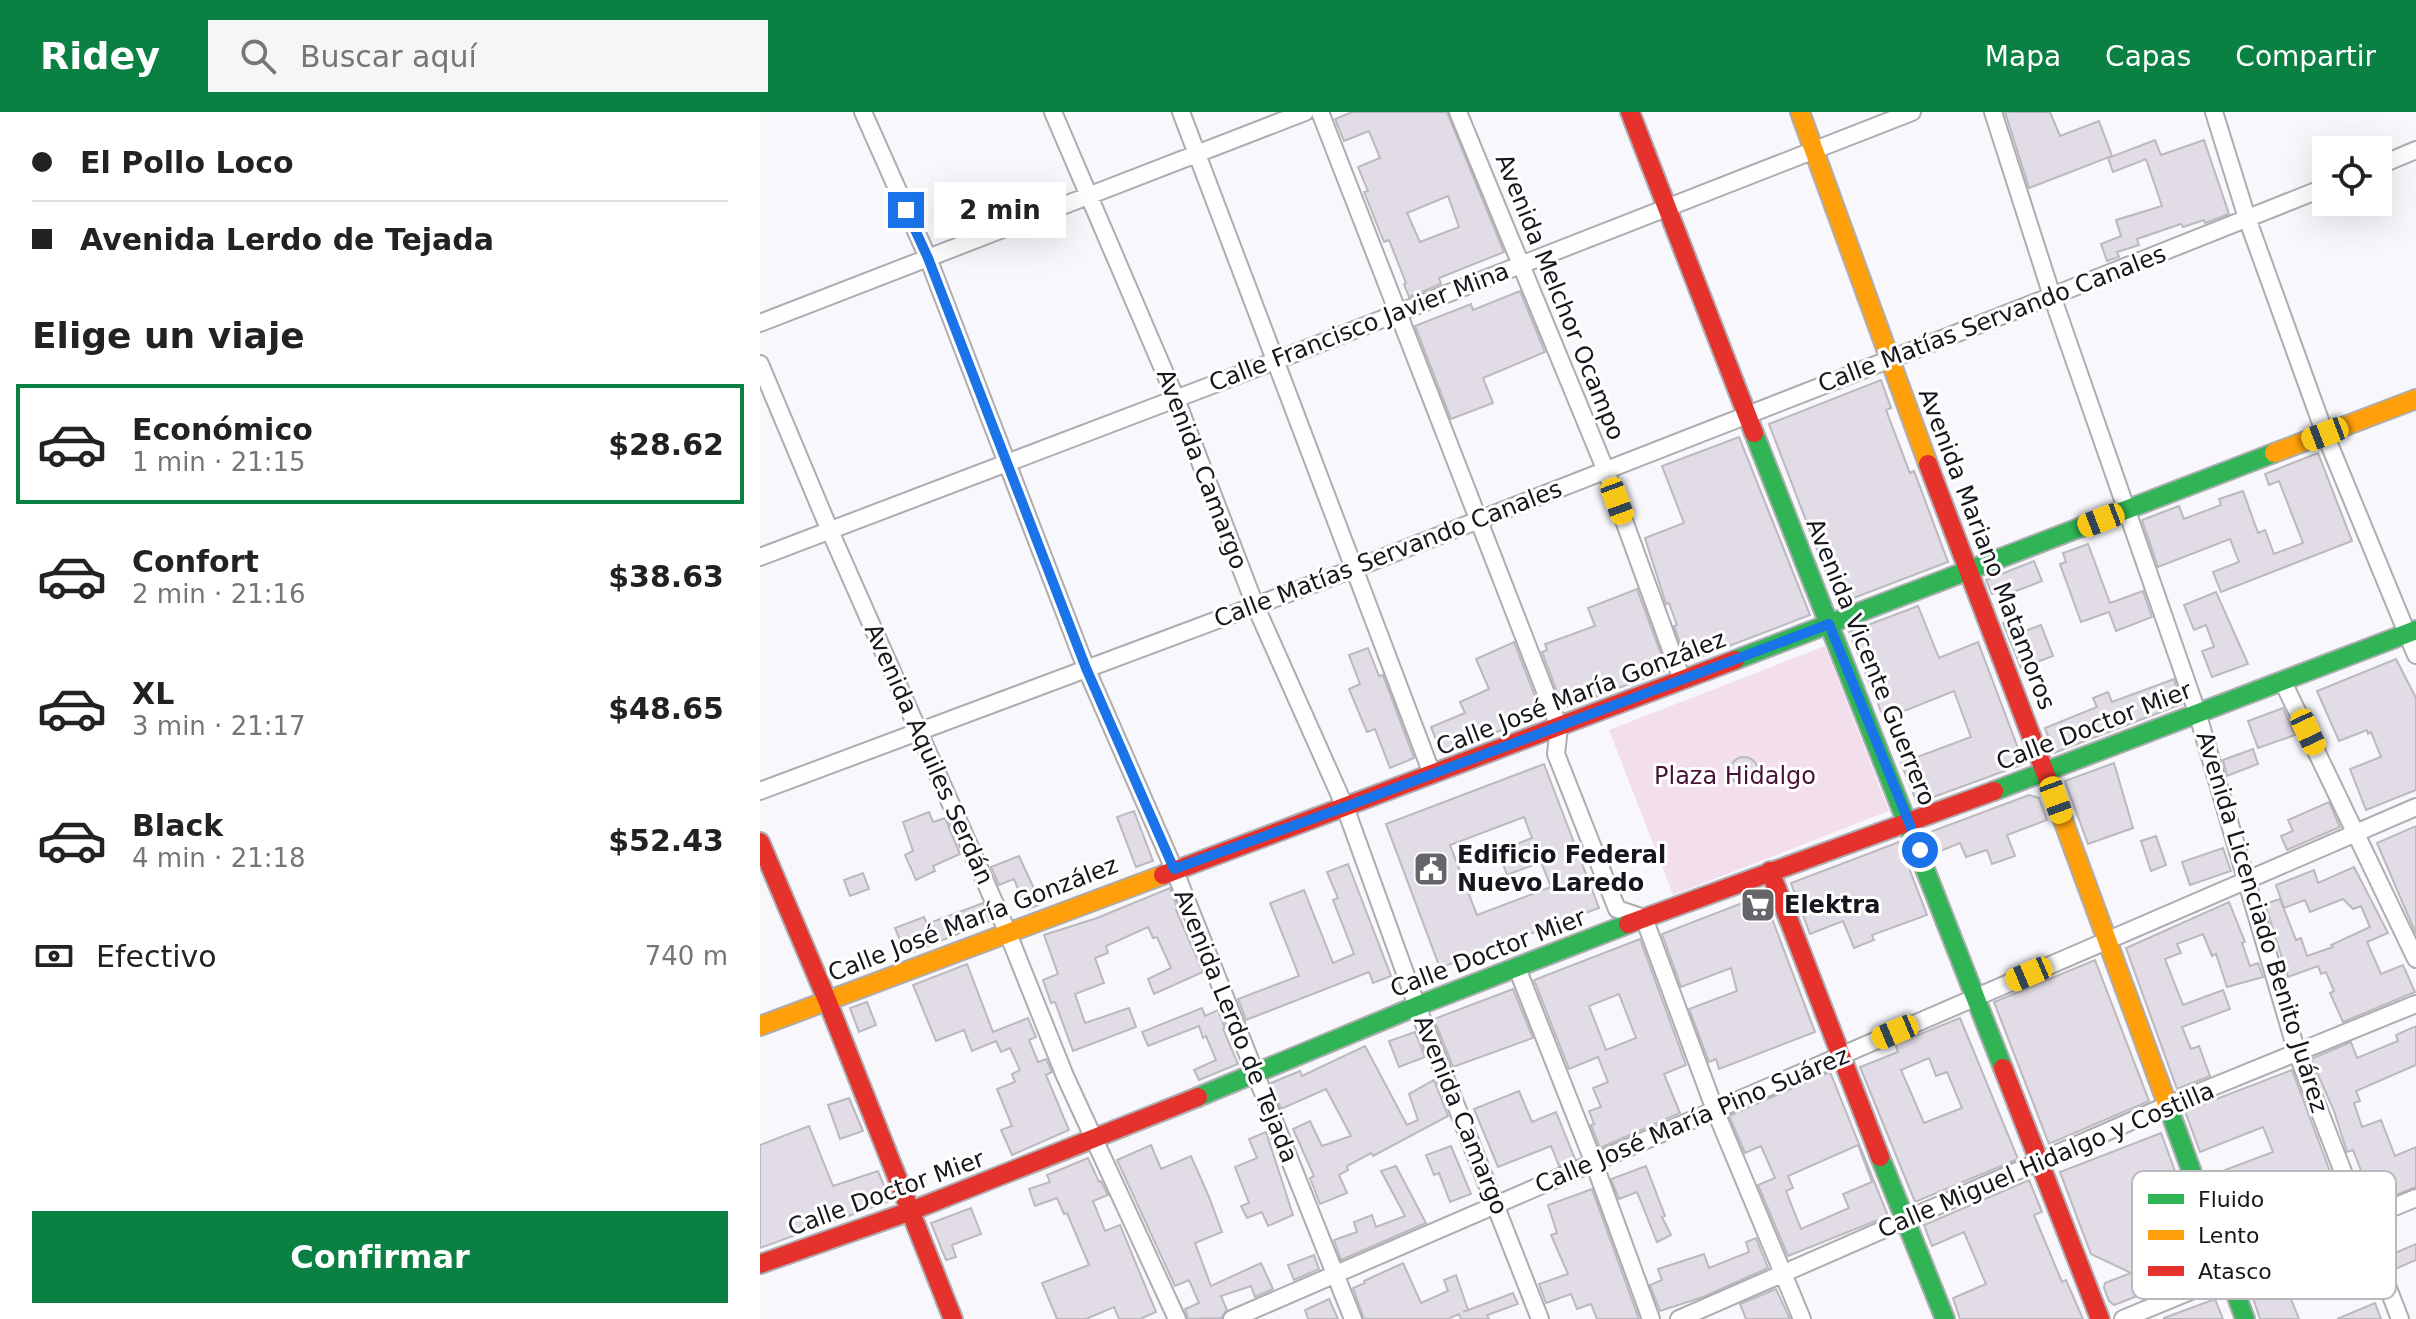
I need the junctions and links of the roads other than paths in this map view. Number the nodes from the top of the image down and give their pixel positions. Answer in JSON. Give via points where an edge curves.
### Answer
{"nodes":[{"id":1,"x":863,"y":112,"type":"edge"},
{"id":2,"x":1053,"y":112,"type":"edge"},
{"id":3,"x":1181,"y":112,"type":"edge"},
{"id":4,"x":1305,"y":112,"type":"edge"},
{"id":5,"x":1320,"y":112,"type":"edge"},
{"id":6,"x":1458,"y":112,"type":"edge"},
{"id":7,"x":1630,"y":112,"type":"edge"},
{"id":8,"x":1800,"y":112,"type":"edge"},
{"id":9,"x":1912,"y":112,"type":"edge"},
{"id":10,"x":1993,"y":112,"type":"edge"},
{"id":11,"x":2214,"y":112,"type":"edge"},
{"id":12,"x":1813,"y":150,"type":"junction"},
{"id":13,"x":2416,"y":150,"type":"edge"},
{"id":14,"x":1198,"y":155,"type":"junction"},
{"id":15,"x":2392,"y":160,"type":"edge"},
{"id":16,"x":2312,"y":192,"type":"edge"},
{"id":17,"x":1088,"y":197,"type":"junction"},
{"id":18,"x":1666,"y":207,"type":"junction"},
{"id":19,"x":2247,"y":218,"type":"junction"},
{"id":20,"x":928,"y":258,"type":"junction"},
{"id":21,"x":1522,"y":264,"type":"junction"},
{"id":22,"x":2052,"y":296,"type":"junction"},
{"id":23,"x":1400,"y":311,"type":"junction"},
{"id":24,"x":760,"y":323,"type":"edge"},
{"id":25,"x":1890,"y":359,"type":"junction"},
{"id":26,"x":1275,"y":361,"type":"junction"},
{"id":27,"x":760,"y":364,"type":"edge"},
{"id":28,"x":1176,"y":399,"type":"junction"},
{"id":29,"x":2416,"y":399,"type":"edge"},
{"id":30,"x":1746,"y":414,"type":"junction"},
{"id":31,"x":2325,"y":434,"type":"junction"},
{"id":32,"x":1007,"y":463,"type":"junction"},
{"id":33,"x":1606,"y":471,"type":"junction"},
{"id":34,"x":2128,"y":509,"type":"junction"},
{"id":35,"x":1480,"y":519,"type":"junction"},
{"id":36,"x":830,"y":531,"type":"junction"},
{"id":37,"x":760,"y":557,"type":"edge"},
{"id":38,"x":1356,"y":568,"type":"junction"},
{"id":39,"x":1967,"y":572,"type":"junction"},
{"id":40,"x":1255,"y":605,"type":"junction"},
{"id":41,"x":1829,"y":624,"type":"junction"},
{"id":42,"x":2411,"y":632,"type":"edge"},
{"id":43,"x":2416,"y":655,"type":"edge"},
{"id":44,"x":1086,"y":668,"type":"junction"},
{"id":45,"x":1682,"y":680,"type":"junction"},
{"id":46,"x":2283,"y":682,"type":"junction"},
{"id":47,"x":2197,"y":712,"type":"junction"},
{"id":48,"x":1559,"y":727,"type":"junction"},
{"id":49,"x":918,"y":730,"type":"junction"},
{"id":50,"x":2046,"y":772,"type":"junction"},
{"id":51,"x":1432,"y":774,"type":"junction"},
{"id":52,"x":760,"y":791,"type":"edge"},
{"id":53,"x":1345,"y":807,"type":"junction"},
{"id":54,"x":2416,"y":807,"type":"edge"},
{"id":55,"x":1908,"y":821,"type":"junction"},
{"id":56,"x":2356,"y":833,"type":"junction"},
{"id":57,"x":760,"y":842,"type":"edge"},
{"id":58,"x":1174,"y":869,"type":"junction"},
{"id":59,"x":1770,"y":871,"type":"junction"},
{"id":60,"x":2246,"y":881,"type":"junction"},
{"id":61,"x":1644,"y":918,"type":"junction"},
{"id":62,"x":1007,"y":931,"type":"junction"},
{"id":63,"x":2108,"y":940,"type":"junction"},
{"id":64,"x":2416,"y":959,"type":"edge"},
{"id":65,"x":1517,"y":968,"type":"junction"},
{"id":66,"x":1977,"y":997,"type":"junction"},
{"id":67,"x":827,"y":1000,"type":"junction"},
{"id":68,"x":2416,"y":1004,"type":"edge"},
{"id":69,"x":1417,"y":1006,"type":"junction"},
{"id":70,"x":760,"y":1026,"type":"edge"},
{"id":71,"x":2297,"y":1053,"type":"junction"},
{"id":72,"x":1840,"y":1056,"type":"junction"},
{"id":73,"x":1253,"y":1072,"type":"junction"},
{"id":74,"x":2168,"y":1105,"type":"junction"},
{"id":75,"x":1715,"y":1110,"type":"junction"},
{"id":76,"x":1094,"y":1140,"type":"junction"},
{"id":77,"x":1594,"y":1163,"type":"junction"},
{"id":78,"x":2038,"y":1163,"type":"junction"},
{"id":79,"x":2192,"y":1171,"type":"edge"},
{"id":80,"x":2343,"y":1171,"type":"edge"},
{"id":81,"x":2416,"y":1198,"type":"edge"},
{"id":82,"x":1497,"y":1204,"type":"junction"},
{"id":83,"x":2396,"y":1207,"type":"edge"},
{"id":84,"x":911,"y":1211,"type":"junction"},
{"id":85,"x":1906,"y":1221,"type":"junction"},
{"id":86,"x":760,"y":1264,"type":"edge"},
{"id":87,"x":1784,"y":1272,"type":"junction"},
{"id":88,"x":1335,"y":1274,"type":"junction"},
{"id":89,"x":2170,"y":1299,"type":"edge"},
{"id":90,"x":2238,"y":1299,"type":"edge"},
{"id":91,"x":2392,"y":1299,"type":"edge"},
{"id":92,"x":953,"y":1319,"type":"edge"},
{"id":93,"x":1177,"y":1319,"type":"edge"},
{"id":94,"x":1232,"y":1319,"type":"edge"},
{"id":95,"x":1353,"y":1319,"type":"edge"},
{"id":96,"x":1540,"y":1319,"type":"edge"},
{"id":97,"x":1651,"y":1319,"type":"edge"},
{"id":98,"x":1679,"y":1319,"type":"edge"},
{"id":99,"x":1802,"y":1319,"type":"edge"},
{"id":100,"x":1945,"y":1319,"type":"edge"},
{"id":101,"x":2100,"y":1319,"type":"edge"},
{"id":102,"x":2123,"y":1319,"type":"edge"},
{"id":103,"x":2245,"y":1319,"type":"edge"},
{"id":104,"x":2400,"y":1319,"type":"edge"}],
"edges":[{"from":1,"to":20,"type":"street","name":"Avenida Lerdo de Tejada"},
{"from":2,"to":17,"type":"street","name":"Avenida Camargo"},
{"from":3,"to":14,"type":"street"},
{"from":4,"to":14,"type":"street"},
{"from":5,"to":23,"type":"street"},
{"from":6,"to":21,"type":"street","name":"Avenida Melchor Ocampo"},
{"from":7,"to":18,"type":"main road","name":"Avenida Vicente Guerrero"},
{"from":8,"to":12,"type":"main road","name":"Avenida Mariano Matamoros"},
{"from":9,"to":12,"type":"street","name":"Calle Francisco Javier Mina"},
{"from":10,"to":22,"type":"street","name":"Avenida Licenciado Benito Juárez"},
{"from":11,"to":19,"type":"street"},
{"from":12,"to":18,"type":"street","name":"Calle Francisco Javier Mina"},
{"from":12,"to":25,"type":"main road","name":"Avenida Mariano Matamoros"},
{"from":13,"to":15,"type":"street"},
{"from":14,"to":17,"type":"street"},
{"from":14,"to":26,"type":"street"},
{"from":16,"to":19,"type":"street","name":"Calle Matías Servando Canales"},
{"from":17,"to":20,"type":"street"},
{"from":17,"to":28,"type":"street","name":"Avenida Camargo"},
{"from":18,"to":21,"type":"street","name":"Calle Francisco Javier Mina"},
{"from":18,"to":30,"type":"main road","name":"Avenida Vicente Guerrero"},
{"from":19,"to":22,"type":"street","name":"Calle Matías Servando Canales"},
{"from":19,"to":31,"type":"street"},
{"from":20,"to":24,"type":"street"},
{"from":20,"to":32,"type":"street","name":"Avenida Lerdo de Tejada"},
{"from":21,"to":23,"type":"street","name":"Calle Francisco Javier Mina"},
{"from":21,"to":33,"type":"street","name":"Avenida Melchor Ocampo"},
{"from":22,"to":25,"type":"street","name":"Calle Matías Servando Canales"},
{"from":22,"to":34,"type":"street","name":"Avenida Licenciado Benito Juárez"},
{"from":23,"to":26,"type":"street","name":"Calle Francisco Javier Mina"},
{"from":23,"to":35,"type":"street"},
{"from":25,"to":30,"type":"street","name":"Calle Matías Servando Canales"},
{"from":25,"to":39,"type":"main road","name":"Avenida Mariano Matamoros"},
{"from":26,"to":28,"type":"street","name":"Calle Francisco Javier Mina"},
{"from":26,"to":38,"type":"street"},
{"from":27,"to":36,"type":"street","name":"Avenida Aquiles Serdán"},
{"from":28,"to":32,"type":"street","name":"Calle Francisco Javier Mina"},
{"from":28,"to":40,"type":"street","name":"Avenida Camargo"},
{"from":29,"to":31,"type":"main road","name":"Calle José María González"},
{"from":30,"to":33,"type":"street","name":"Calle Matías Servando Canales"},
{"from":30,"to":41,"type":"main road","name":"Avenida Vicente Guerrero"},
{"from":31,"to":34,"type":"main road","name":"Calle José María González"},
{"from":31,"to":42,"type":"street"},
{"from":32,"to":36,"type":"street","name":"Calle Francisco Javier Mina"},
{"from":32,"to":44,"type":"street","name":"Avenida Lerdo de Tejada"},
{"from":33,"to":35,"type":"street","name":"Calle Matías Servando Canales"},
{"from":33,"to":45,"type":"street","name":"Avenida Melchor Ocampo"},
{"from":34,"to":39,"type":"main road","name":"Calle José María González"},
{"from":34,"to":47,"type":"street","name":"Avenida Licenciado Benito Juárez"},
{"from":35,"to":38,"type":"street","name":"Calle Matías Servando Canales"},
{"from":35,"to":48,"type":"street"},
{"from":36,"to":37,"type":"street","name":"Calle Francisco Javier Mina"},
{"from":36,"to":49,"type":"street","name":"Avenida Aquiles Serdán"},
{"from":38,"to":40,"type":"street","name":"Calle Matías Servando Canales"},
{"from":38,"to":51,"type":"street"},
{"from":39,"to":41,"type":"main road","name":"Calle José María González"},
{"from":39,"to":50,"type":"main road","name":"Avenida Mariano Matamoros"},
{"from":40,"to":44,"type":"street","name":"Calle Matías Servando Canales"},
{"from":40,"to":53,"type":"street","name":"Avenida Camargo"},
{"from":41,"to":45,"type":"main road","name":"Calle José María González"},
{"from":41,"to":55,"type":"main road","name":"Avenida Vicente Guerrero"},
{"from":42,"to":43,"type":"street"},
{"from":42,"to":46,"type":"main road","name":"Calle Doctor Mier"},
{"from":44,"to":49,"type":"street","name":"Calle Matías Servando Canales"},
{"from":44,"to":58,"type":"street","name":"Avenida Lerdo de Tejada"},
{"from":45,"to":48,"type":"main road","name":"Calle José María González"},
{"from":46,"to":47,"type":"main road","name":"Calle Doctor Mier"},
{"from":46,"to":56,"type":"street"},
{"from":47,"to":50,"type":"main road","name":"Calle Doctor Mier"},
{"from":47,"to":60,"type":"street","name":"Avenida Licenciado Benito Juárez"},
{"from":48,"to":51,"type":"main road","name":"Calle José María González"},
{"from":48,"to":61,"type":"street","via":[[1556,754],[1617,909]]},
{"from":49,"to":52,"type":"street","name":"Calle Matías Servando Canales"},
{"from":49,"to":62,"type":"street","name":"Avenida Aquiles Serdán"},
{"from":50,"to":55,"type":"main road","name":"Calle Doctor Mier"},
{"from":50,"to":63,"type":"main road","name":"Avenida Mariano Matamoros"},
{"from":51,"to":53,"type":"main road","name":"Calle José María González"},
{"from":53,"to":58,"type":"main road","name":"Calle José María González"},
{"from":53,"to":69,"type":"street","name":"Avenida Camargo"},
{"from":54,"to":56,"type":"street","name":"Calle José María Pino Suárez"},
{"from":55,"to":59,"type":"main road","name":"Calle Doctor Mier"},
{"from":55,"to":66,"type":"main road","name":"Avenida Vicente Guerrero"},
{"from":56,"to":60,"type":"street","name":"Calle José María Pino Suárez"},
{"from":56,"to":64,"type":"street"},
{"from":57,"to":67,"type":"main road"},
{"from":58,"to":62,"type":"main road","name":"Calle José María González"},
{"from":58,"to":73,"type":"street","name":"Avenida Lerdo de Tejada"},
{"from":59,"to":61,"type":"main road","name":"Calle Doctor Mier"},
{"from":59,"to":72,"type":"main road"},
{"from":60,"to":63,"type":"street","name":"Calle José María Pino Suárez"},
{"from":60,"to":71,"type":"street","name":"Avenida Licenciado Benito Juárez"},
{"from":61,"to":65,"type":"main road","name":"Calle Doctor Mier"},
{"from":61,"to":75,"type":"street"},
{"from":62,"to":67,"type":"main road","name":"Calle José María González"},
{"from":62,"to":76,"type":"street","name":"Avenida Aquiles Serdán"},
{"from":63,"to":66,"type":"street","name":"Calle José María Pino Suárez"},
{"from":63,"to":74,"type":"main road","name":"Avenida Mariano Matamoros"},
{"from":65,"to":69,"type":"main road","name":"Calle Doctor Mier"},
{"from":65,"to":77,"type":"street"},
{"from":66,"to":72,"type":"street","name":"Calle José María Pino Suárez"},
{"from":66,"to":78,"type":"main road","name":"Avenida Vicente Guerrero"},
{"from":67,"to":70,"type":"main road","name":"Calle José María González"},
{"from":67,"to":84,"type":"main road"},
{"from":68,"to":71,"type":"street","name":"Calle Miguel Hidalgo y Costilla"},
{"from":69,"to":73,"type":"main road","name":"Calle Doctor Mier"},
{"from":69,"to":82,"type":"street","name":"Avenida Camargo"},
{"from":71,"to":74,"type":"street","name":"Calle Miguel Hidalgo y Costilla"},
{"from":71,"to":80,"type":"street","name":"Avenida Licenciado Benito Juárez"},
{"from":72,"to":75,"type":"street","name":"Calle José María Pino Suárez"},
{"from":72,"to":85,"type":"main road"},
{"from":73,"to":76,"type":"main road","name":"Calle Doctor Mier"},
{"from":73,"to":88,"type":"street","name":"Avenida Lerdo de Tejada"},
{"from":74,"to":78,"type":"street","name":"Calle Miguel Hidalgo y Costilla"},
{"from":74,"to":79,"type":"main road","name":"Avenida Mariano Matamoros"},
{"from":75,"to":77,"type":"street","name":"Calle José María Pino Suárez"},
{"from":75,"to":87,"type":"street"},
{"from":76,"to":84,"type":"main road","name":"Calle Doctor Mier"},
{"from":76,"to":93,"type":"street","name":"Avenida Aquiles Serdán"},
{"from":77,"to":82,"type":"street","name":"Calle José María Pino Suárez"},
{"from":77,"to":97,"type":"street"},
{"from":78,"to":85,"type":"street","name":"Calle Miguel Hidalgo y Costilla"},
{"from":78,"to":101,"type":"main road","name":"Avenida Vicente Guerrero"},
{"from":81,"to":83,"type":"street"},
{"from":82,"to":88,"type":"street","name":"Calle José María Pino Suárez"},
{"from":82,"to":96,"type":"street","name":"Avenida Camargo"},
{"from":84,"to":86,"type":"main road","name":"Calle Doctor Mier"},
{"from":84,"to":92,"type":"main road"},
{"from":85,"to":87,"type":"street","name":"Calle Miguel Hidalgo y Costilla"},
{"from":85,"to":100,"type":"main road"},
{"from":87,"to":98,"type":"street","name":"Calle Miguel Hidalgo y Costilla"},
{"from":87,"to":99,"type":"street"},
{"from":88,"to":94,"type":"street","name":"Calle José María Pino Suárez"},
{"from":88,"to":95,"type":"street","name":"Avenida Lerdo de Tejada"},
{"from":89,"to":102,"type":"street"},
{"from":90,"to":103,"type":"main road","name":"Avenida Mariano Matamoros"},
{"from":91,"to":104,"type":"street","name":"Avenida Licenciado Benito Juárez"}]}
